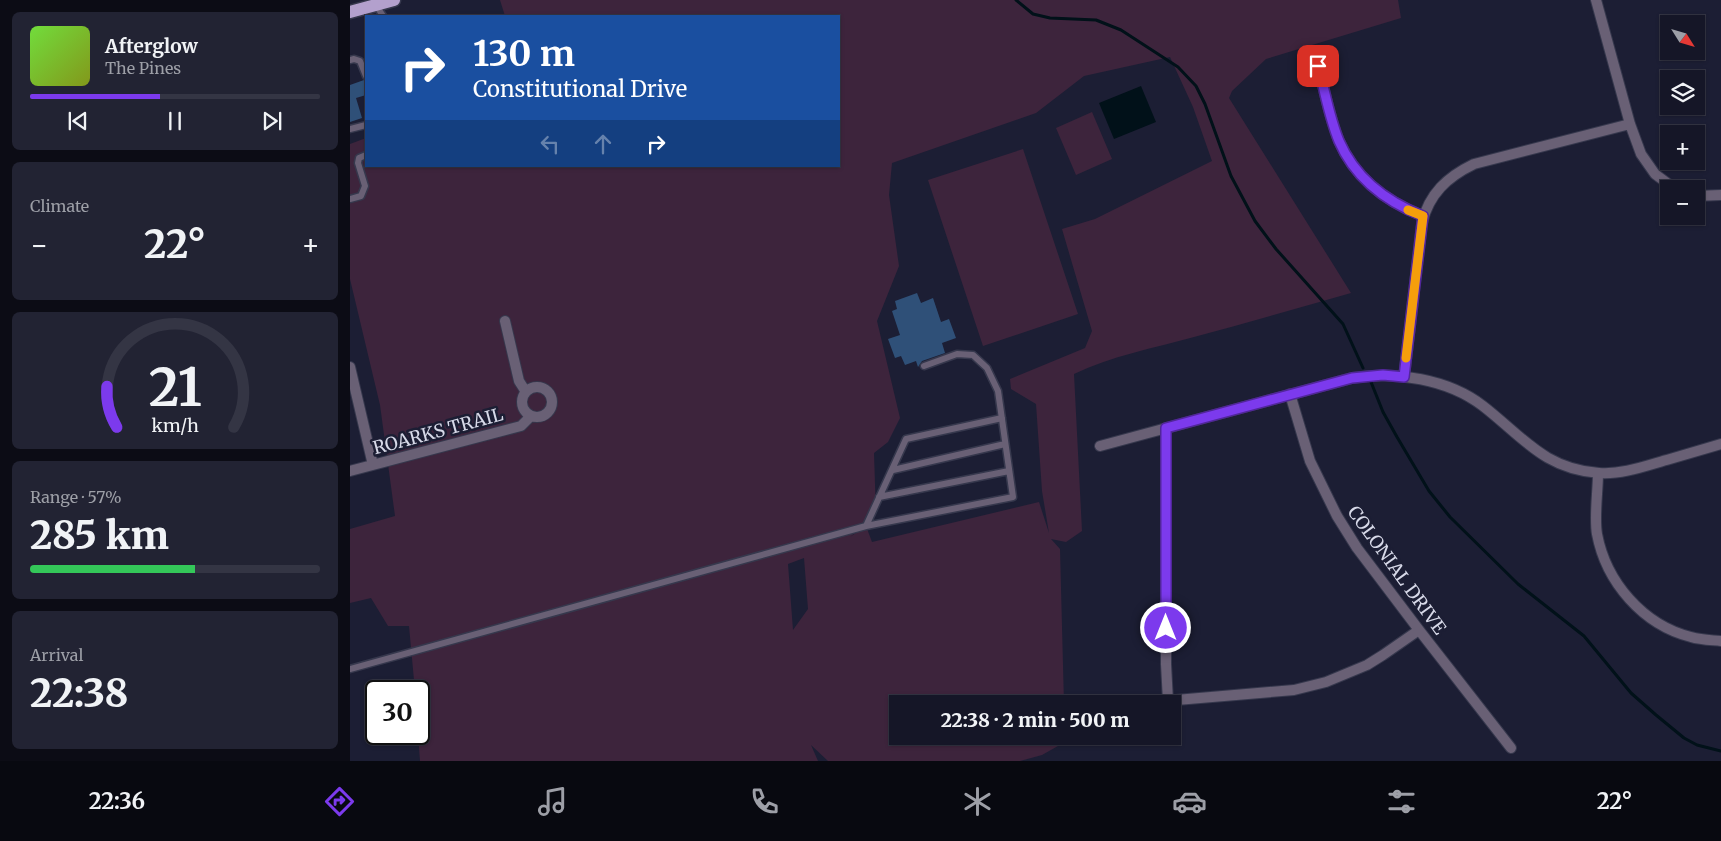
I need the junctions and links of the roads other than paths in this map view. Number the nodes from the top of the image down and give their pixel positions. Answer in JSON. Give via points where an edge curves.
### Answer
{"nodes":[{"id":1,"x":394,"y":0,"type":"edge"},
{"id":2,"x":1596,"y":0,"type":"edge"},
{"id":3,"x":380,"y":11,"type":"edge"},
{"id":4,"x":350,"y":12,"type":"edge"},
{"id":5,"x":350,"y":60,"type":"edge"},
{"id":6,"x":1318,"y":66,"type":"dead end"},
{"id":7,"x":365,"y":74,"type":"edge"},
{"id":8,"x":1630,"y":124,"type":"junction"},
{"id":9,"x":365,"y":125,"type":"edge"},
{"id":10,"x":350,"y":129,"type":"edge"},
{"id":11,"x":365,"y":155,"type":"edge"},
{"id":12,"x":1663,"y":180,"type":"edge"},
{"id":13,"x":1721,"y":195,"type":"edge"},
{"id":14,"x":1705,"y":196,"type":"edge"},
{"id":15,"x":350,"y":199,"type":"edge"},
{"id":16,"x":1423,"y":216,"type":"junction"},
{"id":17,"x":505,"y":321,"type":"dead end"},
{"id":18,"x":924,"y":366,"type":"dead end"},
{"id":19,"x":350,"y":367,"type":"edge"},
{"id":20,"x":1404,"y":377,"type":"junction"},
{"id":21,"x":526,"y":392,"type":"junction"},
{"id":22,"x":1290,"y":394,"type":"junction"},
{"id":23,"x":531,"y":416,"type":"junction"},
{"id":24,"x":1002,"y":418,"type":"junction"},
{"id":25,"x":1166,"y":428,"type":"junction"},
{"id":26,"x":1005,"y":444,"type":"junction"},
{"id":27,"x":1721,"y":444,"type":"edge"},
{"id":28,"x":1100,"y":446,"type":"dead end"},
{"id":29,"x":373,"y":465,"type":"junction"},
{"id":30,"x":893,"y":470,"type":"junction"},
{"id":31,"x":350,"y":471,"type":"edge"},
{"id":32,"x":1009,"y":471,"type":"junction"},
{"id":33,"x":1598,"y":473,"type":"junction"},
{"id":34,"x":879,"y":497,"type":"junction"},
{"id":35,"x":866,"y":526,"type":"junction"},
{"id":36,"x":1419,"y":630,"type":"junction"},
{"id":37,"x":1721,"y":641,"type":"edge"},
{"id":38,"x":350,"y":669,"type":"edge"},
{"id":39,"x":1168,"y":695,"type":"edge"},
{"id":40,"x":1181,"y":700,"type":"edge"},
{"id":41,"x":1511,"y":748,"type":"dead end"}],
"edges":[{"from":1,"to":3,"type":"main road"},
{"from":2,"to":8,"type":"street"},
{"from":3,"to":4,"type":"main road"},
{"from":5,"to":7,"type":"lane","via":[[360,61]]},
{"from":6,"to":16,"type":"street","via":[[1339,141],[1348,157],[1383,195]]},
{"from":8,"to":12,"type":"street","via":[[1647,164]]},
{"from":8,"to":16,"type":"street","via":[[1474,164],[1438,188]]},
{"from":9,"to":10,"type":"lane"},
{"from":11,"to":15,"type":"lane","via":[[359,158],[358,163],[365,186],[361,196]]},
{"from":13,"to":14,"type":"street"},
{"from":16,"to":20,"type":"street"},
{"from":17,"to":21,"type":"street","via":[[518,381]]},
{"from":18,"to":24,"type":"lane","via":[[957,354],[974,355],[987,368],[998,392]]},
{"from":19,"to":29,"type":"street"},
{"from":20,"to":22,"type":"street","via":[[1364,376]]},
{"from":20,"to":33,"type":"street","via":[[1432,382],[1471,398],[1539,453],[1556,463]]},
{"from":21,"to":23,"type":"street","via":[[521,403]]},
{"from":21,"to":23,"type":"street","via":[[537,387],[547,392],[552,402],[542,416]]},
{"from":22,"to":25,"type":"street"},
{"from":22,"to":36,"type":"street","name":"COLONIAL DRIVE","via":[[1310,460],[1337,516]]},
{"from":23,"to":29,"type":"street","name":"ROARKS TRAIL","via":[[520,426]]},
{"from":24,"to":26,"type":"lane"},
{"from":24,"to":30,"type":"lane","via":[[906,439]]},
{"from":25,"to":28,"type":"street"},
{"from":25,"to":39,"type":"street"},
{"from":26,"to":30,"type":"lane"},
{"from":26,"to":32,"type":"lane"},
{"from":27,"to":33,"type":"street","via":[[1646,466]]},
{"from":29,"to":31,"type":"street","name":"ROARKS TRAIL"},
{"from":30,"to":34,"type":"lane"},
{"from":32,"to":34,"type":"lane"},
{"from":32,"to":35,"type":"lane","via":[[1012,497]]},
{"from":33,"to":37,"type":"street","via":[[1597,532],[1614,581],[1642,611],[1674,631],[1700,640]]},
{"from":34,"to":35,"type":"lane"},
{"from":35,"to":38,"type":"lane"},
{"from":36,"to":40,"type":"street","via":[[1367,665],[1326,682],[1294,690]]},
{"from":36,"to":41,"type":"street","name":"COLONIAL DRIVE"}]}
